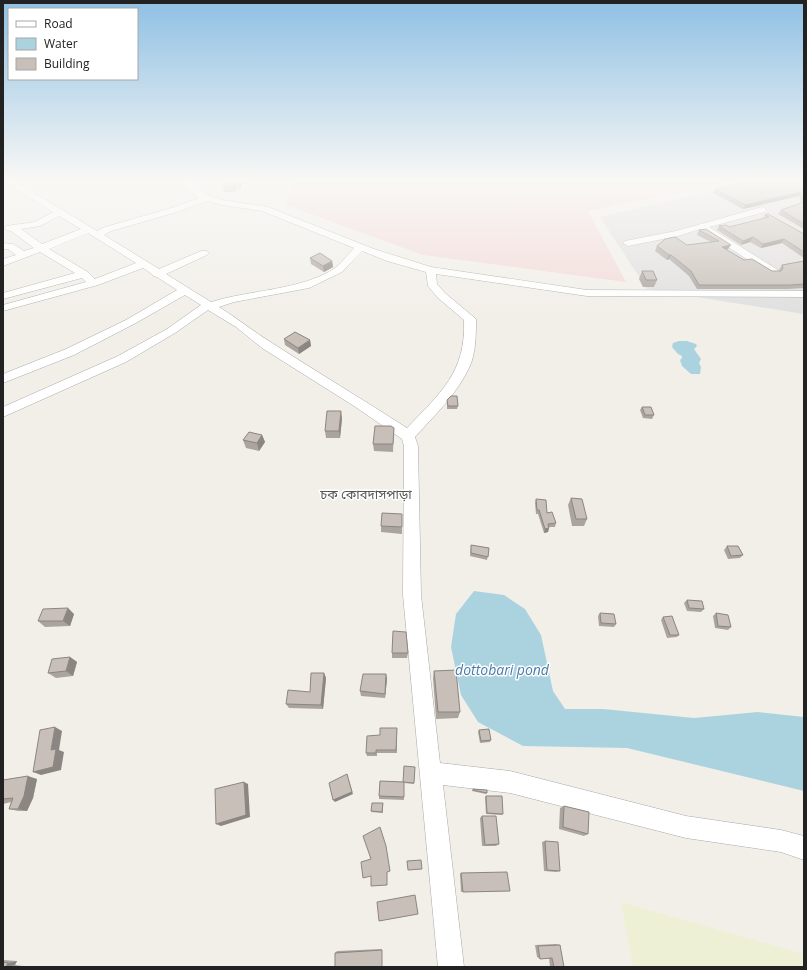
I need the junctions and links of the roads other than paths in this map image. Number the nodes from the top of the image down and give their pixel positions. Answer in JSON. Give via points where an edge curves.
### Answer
{"nodes":[{"id":1,"x":20,"y":226,"type":"edge"},
{"id":2,"x":40,"y":226,"type":"edge"},
{"id":3,"x":82,"y":226,"type":"edge"},
{"id":4,"x":118,"y":226,"type":"edge"},
{"id":5,"x":309,"y":226,"type":"edge"},
{"id":6,"x":701,"y":226,"type":"joint"},
{"id":7,"x":8,"y":228,"type":"edge"},
{"id":8,"x":92,"y":232,"type":"junction"},
{"id":9,"x":24,"y":235,"type":"junction"},
{"id":10,"x":3,"y":238,"type":"edge"},
{"id":11,"x":61,"y":240,"type":"junction"},
{"id":12,"x":628,"y":244,"type":"dead end"},
{"id":13,"x":3,"y":246,"type":"edge"},
{"id":14,"x":41,"y":248,"type":"junction"},
{"id":15,"x":360,"y":248,"type":"junction"},
{"id":16,"x":204,"y":253,"type":"dead end"},
{"id":17,"x":23,"y":255,"type":"junction"},
{"id":18,"x":3,"y":264,"type":"edge"},
{"id":19,"x":143,"y":264,"type":"junction"},
{"id":20,"x":432,"y":270,"type":"junction"},
{"id":21,"x":774,"y":272,"type":"edge"},
{"id":22,"x":84,"y":274,"type":"junction"},
{"id":23,"x":157,"y":274,"type":"junction"},
{"id":24,"x":94,"y":283,"type":"junction"},
{"id":25,"x":185,"y":290,"type":"junction"},
{"id":26,"x":804,"y":294,"type":"edge"},
{"id":27,"x":3,"y":296,"type":"edge"},
{"id":28,"x":209,"y":306,"type":"junction"},
{"id":29,"x":3,"y":308,"type":"edge"},
{"id":30,"x":3,"y":378,"type":"edge"},
{"id":31,"x":3,"y":412,"type":"edge"},
{"id":32,"x":408,"y":436,"type":"junction"},
{"id":33,"x":431,"y":773,"type":"junction"},
{"id":34,"x":804,"y":848,"type":"edge"},
{"id":35,"x":452,"y":967,"type":"edge"}],
"edges":[{"from":1,"to":7,"type":"street"},
{"from":2,"to":11,"type":"street"},
{"from":3,"to":8,"type":"street"},
{"from":4,"to":8,"type":"street"},
{"from":5,"to":15,"type":"street"},
{"from":6,"to":12,"type":"street"},
{"from":6,"to":21,"type":"street"},
{"from":7,"to":9,"type":"street"},
{"from":8,"to":11,"type":"street"},
{"from":8,"to":19,"type":"street"},
{"from":9,"to":10,"type":"street"},
{"from":9,"to":14,"type":"street"},
{"from":11,"to":14,"type":"street"},
{"from":13,"to":17,"type":"street","via":[[10,246]]},
{"from":14,"to":17,"type":"street"},
{"from":14,"to":22,"type":"street"},
{"from":15,"to":20,"type":"street","via":[[412,266]]},
{"from":15,"to":28,"type":"street","via":[[338,270],[305,286],[232,298]]},
{"from":16,"to":23,"type":"street"},
{"from":17,"to":18,"type":"street"},
{"from":19,"to":23,"type":"street"},
{"from":19,"to":24,"type":"street"},
{"from":20,"to":26,"type":"street","via":[[587,293]]},
{"from":20,"to":32,"type":"street","via":[[432,284],[470,319],[471,332],[463,368],[447,391]]},
{"from":22,"to":24,"type":"street"},
{"from":22,"to":27,"type":"street"},
{"from":23,"to":25,"type":"street"},
{"from":24,"to":29,"type":"street"},
{"from":25,"to":28,"type":"street"},
{"from":25,"to":30,"type":"street","via":[[130,322],[70,352]]},
{"from":28,"to":31,"type":"street","via":[[122,359]]},
{"from":28,"to":32,"type":"street"},
{"from":32,"to":33,"type":"street","via":[[411,446],[412,595]]},
{"from":33,"to":34,"type":"street","via":[[510,782],[686,826],[781,841]]},
{"from":33,"to":35,"type":"street"}]}
